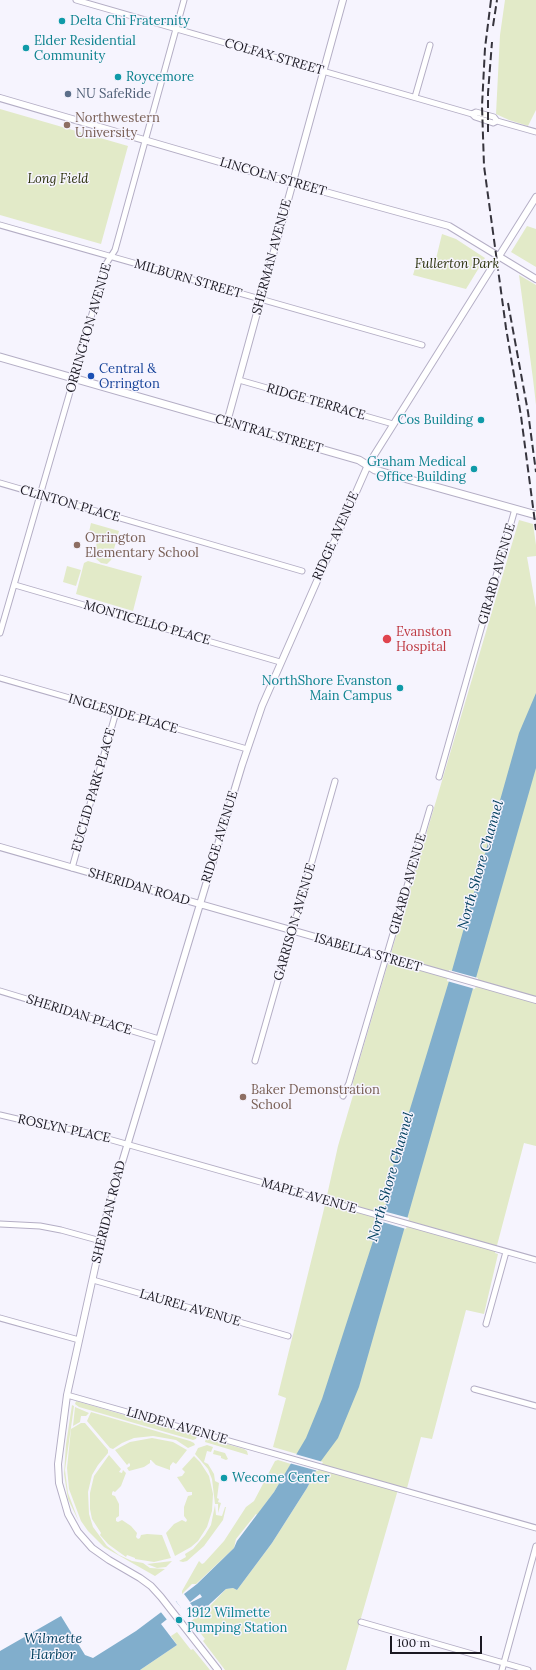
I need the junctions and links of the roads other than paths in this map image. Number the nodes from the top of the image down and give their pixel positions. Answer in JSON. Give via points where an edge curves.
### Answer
{"nodes":[{"id":1,"x":76,"y":0,"type":"edge"},
{"id":2,"x":184,"y":0,"type":"edge"},
{"id":3,"x":343,"y":0,"type":"edge"},
{"id":4,"x":176,"y":29,"type":"junction"},
{"id":5,"x":430,"y":45,"type":"dead end"},
{"id":6,"x":324,"y":71,"type":"junction"},
{"id":7,"x":415,"y":97,"type":"junction"},
{"id":8,"x":0,"y":98,"type":"edge"},
{"id":9,"x":536,"y":132,"type":"edge"},
{"id":10,"x":145,"y":140,"type":"junction"},
{"id":11,"x":293,"y":183,"type":"junction"},
{"id":12,"x":536,"y":197,"type":"edge"},
{"id":13,"x":0,"y":225,"type":"edge"},
{"id":14,"x":498,"y":256,"type":"junction"},
{"id":15,"x":110,"y":257,"type":"junction"},
{"id":16,"x":536,"y":279,"type":"edge"},
{"id":17,"x":261,"y":299,"type":"junction"},
{"id":18,"x":422,"y":345,"type":"dead end"},
{"id":19,"x":0,"y":357,"type":"edge"},
{"id":20,"x":74,"y":378,"type":"junction"},
{"id":21,"x":239,"y":380,"type":"junction"},
{"id":22,"x":227,"y":422,"type":"junction"},
{"id":23,"x":393,"y":424,"type":"junction"},
{"id":24,"x":368,"y":465,"type":"junction"},
{"id":25,"x":0,"y":483,"type":"edge"},
{"id":26,"x":41,"y":495,"type":"junction"},
{"id":27,"x":515,"y":509,"type":"junction"},
{"id":28,"x":536,"y":515,"type":"edge"},
{"id":29,"x":302,"y":571,"type":"dead end"},
{"id":30,"x":15,"y":585,"type":"junction"},
{"id":31,"x":0,"y":633,"type":"edge"},
{"id":32,"x":280,"y":662,"type":"junction"},
{"id":33,"x":0,"y":678,"type":"edge"},
{"id":34,"x":116,"y":712,"type":"junction"},
{"id":35,"x":247,"y":749,"type":"junction"},
{"id":36,"x":439,"y":777,"type":"dead end"},
{"id":37,"x":335,"y":781,"type":"dead end"},
{"id":38,"x":430,"y":808,"type":"dead end"},
{"id":39,"x":0,"y":847,"type":"edge"},
{"id":40,"x":72,"y":868,"type":"junction"},
{"id":41,"x":200,"y":904,"type":"junction"},
{"id":42,"x":292,"y":931,"type":"junction"},
{"id":43,"x":386,"y":958,"type":"junction"},
{"id":44,"x":0,"y":991,"type":"edge"},
{"id":45,"x":536,"y":1000,"type":"edge"},
{"id":46,"x":159,"y":1039,"type":"junction"},
{"id":47,"x":255,"y":1061,"type":"dead end"},
{"id":48,"x":343,"y":1096,"type":"dead end"},
{"id":49,"x":0,"y":1115,"type":"edge"},
{"id":50,"x":127,"y":1144,"type":"junction"},
{"id":51,"x":0,"y":1224,"type":"edge"},
{"id":52,"x":101,"y":1242,"type":"junction"},
{"id":53,"x":506,"y":1252,"type":"junction"},
{"id":54,"x":536,"y":1260,"type":"edge"},
{"id":55,"x":93,"y":1280,"type":"junction"},
{"id":56,"x":0,"y":1318,"type":"edge"},
{"id":57,"x":486,"y":1324,"type":"dead end"},
{"id":58,"x":288,"y":1336,"type":"dead end"},
{"id":59,"x":79,"y":1340,"type":"junction"},
{"id":60,"x":474,"y":1388,"type":"dead end"},
{"id":61,"x":67,"y":1395,"type":"junction"},
{"id":62,"x":536,"y":1406,"type":"edge"},
{"id":63,"x":536,"y":1528,"type":"edge"},
{"id":64,"x":536,"y":1546,"type":"edge"},
{"id":65,"x":362,"y":1622,"type":"dead end"},
{"id":66,"x":504,"y":1663,"type":"junction"},
{"id":67,"x":218,"y":1670,"type":"edge"},
{"id":68,"x":502,"y":1670,"type":"edge"},
{"id":69,"x":528,"y":1670,"type":"edge"}],
"edges":[{"from":1,"to":4,"type":"street","name":"COLFAX STREET"},
{"from":2,"to":4,"type":"street","name":"ORRINGTON AVENUE"},
{"from":3,"to":6,"type":"street","name":"SHERMAN AVENUE"},
{"from":4,"to":6,"type":"street","name":"COLFAX STREET"},
{"from":4,"to":10,"type":"street","name":"ORRINGTON AVENUE"},
{"from":5,"to":7,"type":"street"},
{"from":6,"to":7,"type":"street","name":"COLFAX STREET"},
{"from":6,"to":11,"type":"street","name":"SHERMAN AVENUE"},
{"from":7,"to":9,"type":"street","name":"COLFAX STREET","via":[[472,114],[476,112],[494,117],[497,121]]},
{"from":8,"to":10,"type":"street","name":"LINCOLN STREET"},
{"from":10,"to":11,"type":"street","name":"LINCOLN STREET"},
{"from":10,"to":15,"type":"street","name":"ORRINGTON AVENUE","via":[[115,250]]},
{"from":11,"to":14,"type":"street","name":"LINCOLN STREET","via":[[454,228]]},
{"from":11,"to":17,"type":"street","name":"SHERMAN AVENUE"},
{"from":12,"to":14,"type":"street","name":"RIDGE AVENUE"},
{"from":13,"to":15,"type":"street","name":"MILBURN STREET"},
{"from":14,"to":16,"type":"street","name":"LINCOLN STREET"},
{"from":14,"to":23,"type":"street","name":"RIDGE AVENUE"},
{"from":15,"to":17,"type":"street","name":"MILBURN STREET"},
{"from":15,"to":20,"type":"street","name":"ORRINGTON AVENUE"},
{"from":17,"to":18,"type":"street","name":"MILBURN STREET"},
{"from":17,"to":21,"type":"street","name":"SHERMAN AVENUE"},
{"from":19,"to":20,"type":"main road","name":"CENTRAL STREET"},
{"from":20,"to":22,"type":"main road","name":"CENTRAL STREET"},
{"from":20,"to":26,"type":"street","name":"ORRINGTON AVENUE"},
{"from":21,"to":22,"type":"street","name":"SHERMAN AVENUE"},
{"from":21,"to":23,"type":"street","name":"RIDGE TERRACE"},
{"from":22,"to":24,"type":"main road","name":"CENTRAL STREET","via":[[359,460]]},
{"from":23,"to":24,"type":"street","name":"RIDGE AVENUE"},
{"from":24,"to":27,"type":"main road","name":"CENTRAL STREET","via":[[375,470]]},
{"from":24,"to":32,"type":"street","name":"RIDGE AVENUE"},
{"from":25,"to":26,"type":"street","name":"CLINTON PLACE"},
{"from":26,"to":29,"type":"street","name":"CLINTON PLACE"},
{"from":26,"to":30,"type":"street","name":"ORRINGTON AVENUE"},
{"from":27,"to":28,"type":"main road","name":"CENTRAL STREET"},
{"from":27,"to":36,"type":"street","name":"GIRARD AVENUE"},
{"from":30,"to":31,"type":"street","name":"ORRINGTON AVENUE"},
{"from":30,"to":32,"type":"street","name":"MONTICELLO PLACE"},
{"from":32,"to":35,"type":"street","name":"RIDGE AVENUE"},
{"from":33,"to":34,"type":"street","name":"INGLESIDE PLACE"},
{"from":34,"to":35,"type":"street","name":"INGLESIDE PLACE"},
{"from":34,"to":40,"type":"street","name":"EUCLID PARK PLACE"},
{"from":35,"to":41,"type":"street","name":"RIDGE AVENUE"},
{"from":37,"to":42,"type":"street","name":"GARRISON AVENUE"},
{"from":38,"to":43,"type":"street","name":"GIRARD AVENUE"},
{"from":39,"to":40,"type":"street","name":"SHERIDAN ROAD"},
{"from":40,"to":41,"type":"street","name":"SHERIDAN ROAD"},
{"from":41,"to":42,"type":"street","name":"ISABELLA STREET"},
{"from":41,"to":46,"type":"street","name":"SHERIDAN ROAD"},
{"from":42,"to":43,"type":"street","name":"ISABELLA STREET"},
{"from":42,"to":47,"type":"street","name":"GARRISON AVENUE"},
{"from":43,"to":45,"type":"street","name":"ISABELLA STREET"},
{"from":43,"to":48,"type":"street","name":"GIRARD AVENUE"},
{"from":44,"to":46,"type":"street","name":"SHERIDAN PLACE"},
{"from":46,"to":50,"type":"street","name":"SHERIDAN ROAD"},
{"from":49,"to":50,"type":"street","name":"ROSLYN PLACE","via":[[80,1131]]},
{"from":50,"to":52,"type":"street","name":"SHERIDAN ROAD"},
{"from":50,"to":53,"type":"street","name":"MAPLE AVENUE"},
{"from":51,"to":52,"type":"street","via":[[40,1226]]},
{"from":52,"to":55,"type":"street","name":"SHERIDAN ROAD"},
{"from":53,"to":54,"type":"street","name":"MAPLE AVENUE"},
{"from":53,"to":57,"type":"street"},
{"from":55,"to":58,"type":"street","name":"LAUREL AVENUE"},
{"from":55,"to":59,"type":"street","name":"SHERIDAN ROAD"},
{"from":56,"to":59,"type":"street"},
{"from":59,"to":61,"type":"street","name":"SHERIDAN ROAD"},
{"from":60,"to":62,"type":"street"},
{"from":61,"to":63,"type":"street","name":"LINDEN AVENUE"},
{"from":61,"to":67,"type":"street","name":"SHERIDAN ROAD","via":[[58,1464],[59,1483],[68,1514],[78,1532],[92,1548],[151,1586]]},
{"from":64,"to":66,"type":"street"},
{"from":65,"to":66,"type":"street"},
{"from":66,"to":68,"type":"street"},
{"from":66,"to":69,"type":"street"}]}
